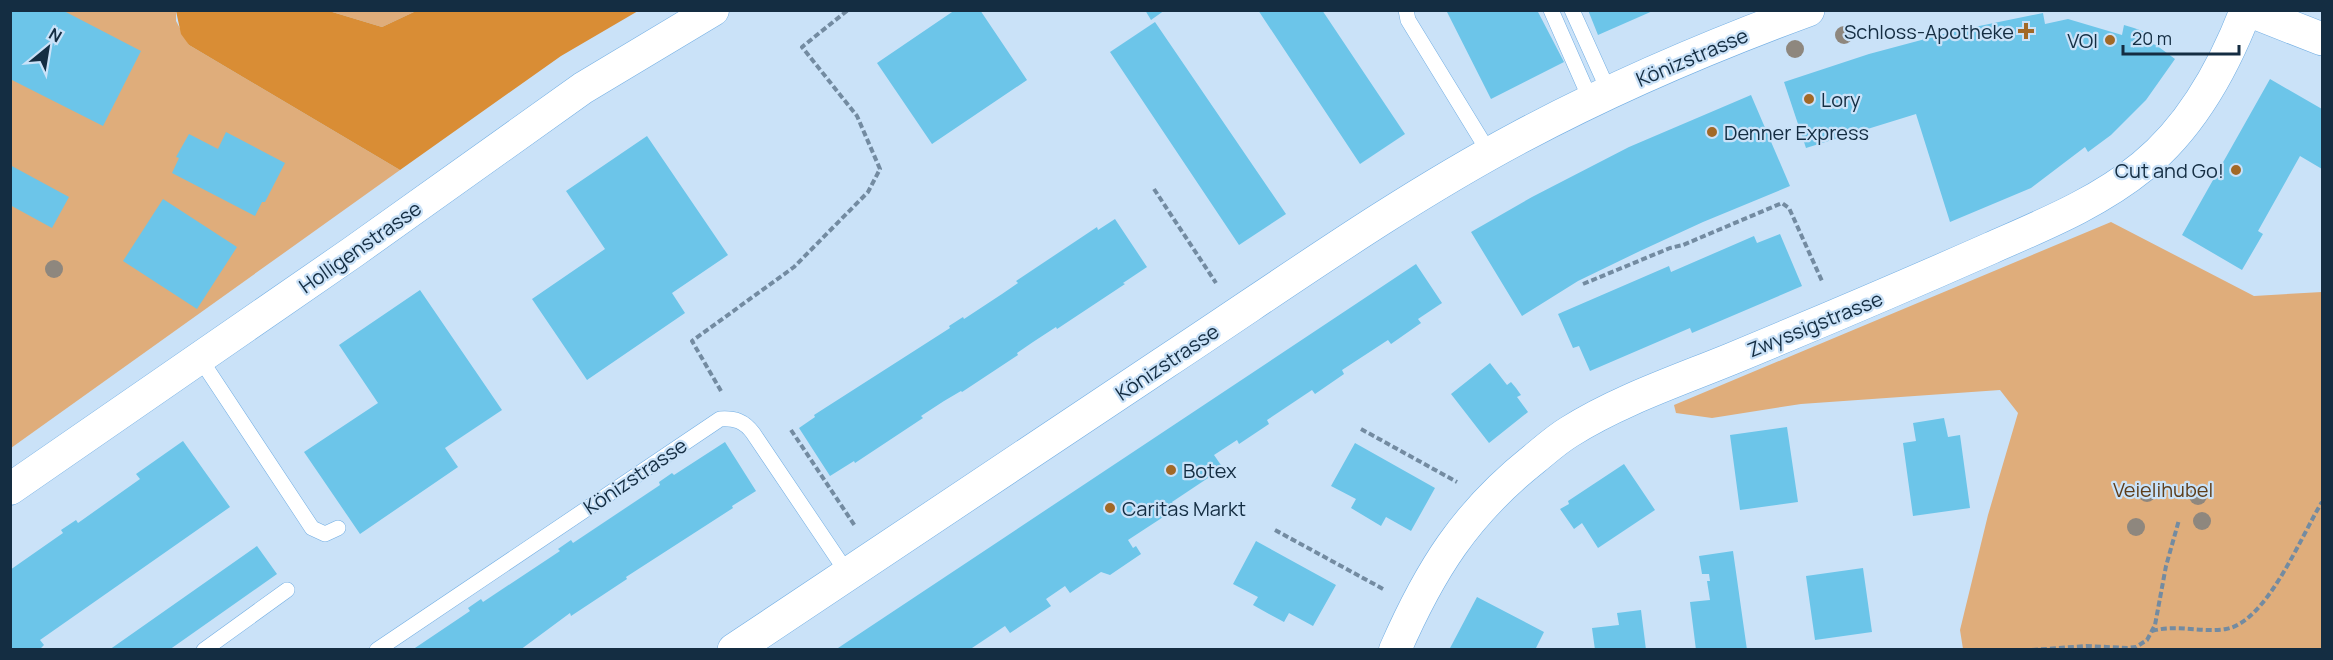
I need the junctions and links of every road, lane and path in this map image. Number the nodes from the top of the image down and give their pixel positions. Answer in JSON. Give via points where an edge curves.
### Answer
{"nodes":[{"id":1,"x":713,"y":10,"type":"edge"},
{"id":2,"x":848,"y":10,"type":"edge"},
{"id":3,"x":1406,"y":10,"type":"edge"},
{"id":4,"x":1551,"y":10,"type":"edge"},
{"id":5,"x":1572,"y":10,"type":"edge"},
{"id":6,"x":1808,"y":10,"type":"edge"},
{"id":7,"x":2247,"y":10,"type":"edge"},
{"id":8,"x":2322,"y":39,"type":"edge"},
{"id":9,"x":1600,"y":97,"type":"junction"},
{"id":10,"x":1490,"y":154,"type":"junction"},
{"id":11,"x":1154,"y":189,"type":"dead end"},
{"id":12,"x":1582,"y":284,"type":"dead end"},
{"id":13,"x":1823,"y":284,"type":"dead end"},
{"id":14,"x":1220,"y":289,"type":"dead end"},
{"id":15,"x":199,"y":357,"type":"junction"},
{"id":16,"x":738,"y":420,"type":"junction"},
{"id":17,"x":1361,"y":429,"type":"dead end"},
{"id":18,"x":790,"y":430,"type":"dead end"},
{"id":19,"x":1446,"y":476,"type":"dead end"},
{"id":20,"x":10,"y":489,"type":"edge"},
{"id":21,"x":2322,"y":502,"type":"edge"},
{"id":22,"x":2179,"y":520,"type":"dead end"},
{"id":23,"x":338,"y":528,"type":"dead end"},
{"id":24,"x":857,"y":529,"type":"dead end"},
{"id":25,"x":1275,"y":530,"type":"dead end"},
{"id":26,"x":848,"y":574,"type":"junction"},
{"id":27,"x":287,"y":590,"type":"dead end"},
{"id":28,"x":1392,"y":594,"type":"dead end"},
{"id":29,"x":2152,"y":631,"type":"junction"},
{"id":30,"x":204,"y":650,"type":"edge"},
{"id":31,"x":377,"y":650,"type":"edge"},
{"id":32,"x":734,"y":650,"type":"edge"},
{"id":33,"x":1395,"y":650,"type":"edge"},
{"id":34,"x":2032,"y":650,"type":"edge"}],
"edges":[{"from":1,"to":15,"type":"street","name":"Holligenstrasse","via":[[583,88]]},
{"from":2,"to":16,"type":"path","via":[[802,47],[857,116],[880,169],[868,192],[794,267],[692,341]]},
{"from":3,"to":10,"type":"lane","via":[[1408,20]]},
{"from":4,"to":9,"type":"lane"},
{"from":5,"to":9,"type":"lane"},
{"from":6,"to":9,"type":"main road","name":"Könizstrasse"},
{"from":7,"to":8,"type":"main road"},
{"from":7,"to":33,"type":"street","name":"Zwyssigstrasse","via":[[2230,50],[2186,120],[2145,165],[2093,200],[1897,290],[1630,400],[1568,432],[1510,477],[1467,522],[1431,574]]},
{"from":9,"to":10,"type":"main road","name":"Könizstrasse"},
{"from":10,"to":26,"type":"main road","name":"Könizstrasse","via":[[1331,252]]},
{"from":11,"to":14,"type":"path"},
{"from":12,"to":13,"type":"path","via":[[1782,202],[1789,208]]},
{"from":15,"to":20,"type":"street","name":"Holligenstrasse"},
{"from":15,"to":23,"type":"lane","via":[[312,528],[325,534]]},
{"from":16,"to":26,"type":"lane","via":[[753,433]]},
{"from":16,"to":31,"type":"lane","name":"Könizstrasse","via":[[720,419]]},
{"from":17,"to":19,"type":"path"},
{"from":18,"to":24,"type":"path"},
{"from":21,"to":29,"type":"path","via":[[2275,586],[2252,616],[2230,628]]},
{"from":22,"to":29,"type":"path"},
{"from":25,"to":28,"type":"path"},
{"from":26,"to":32,"type":"main road","name":"Könizstrasse"},
{"from":27,"to":30,"type":"lane"},
{"from":29,"to":34,"type":"path","via":[[2136,647]]}]}
